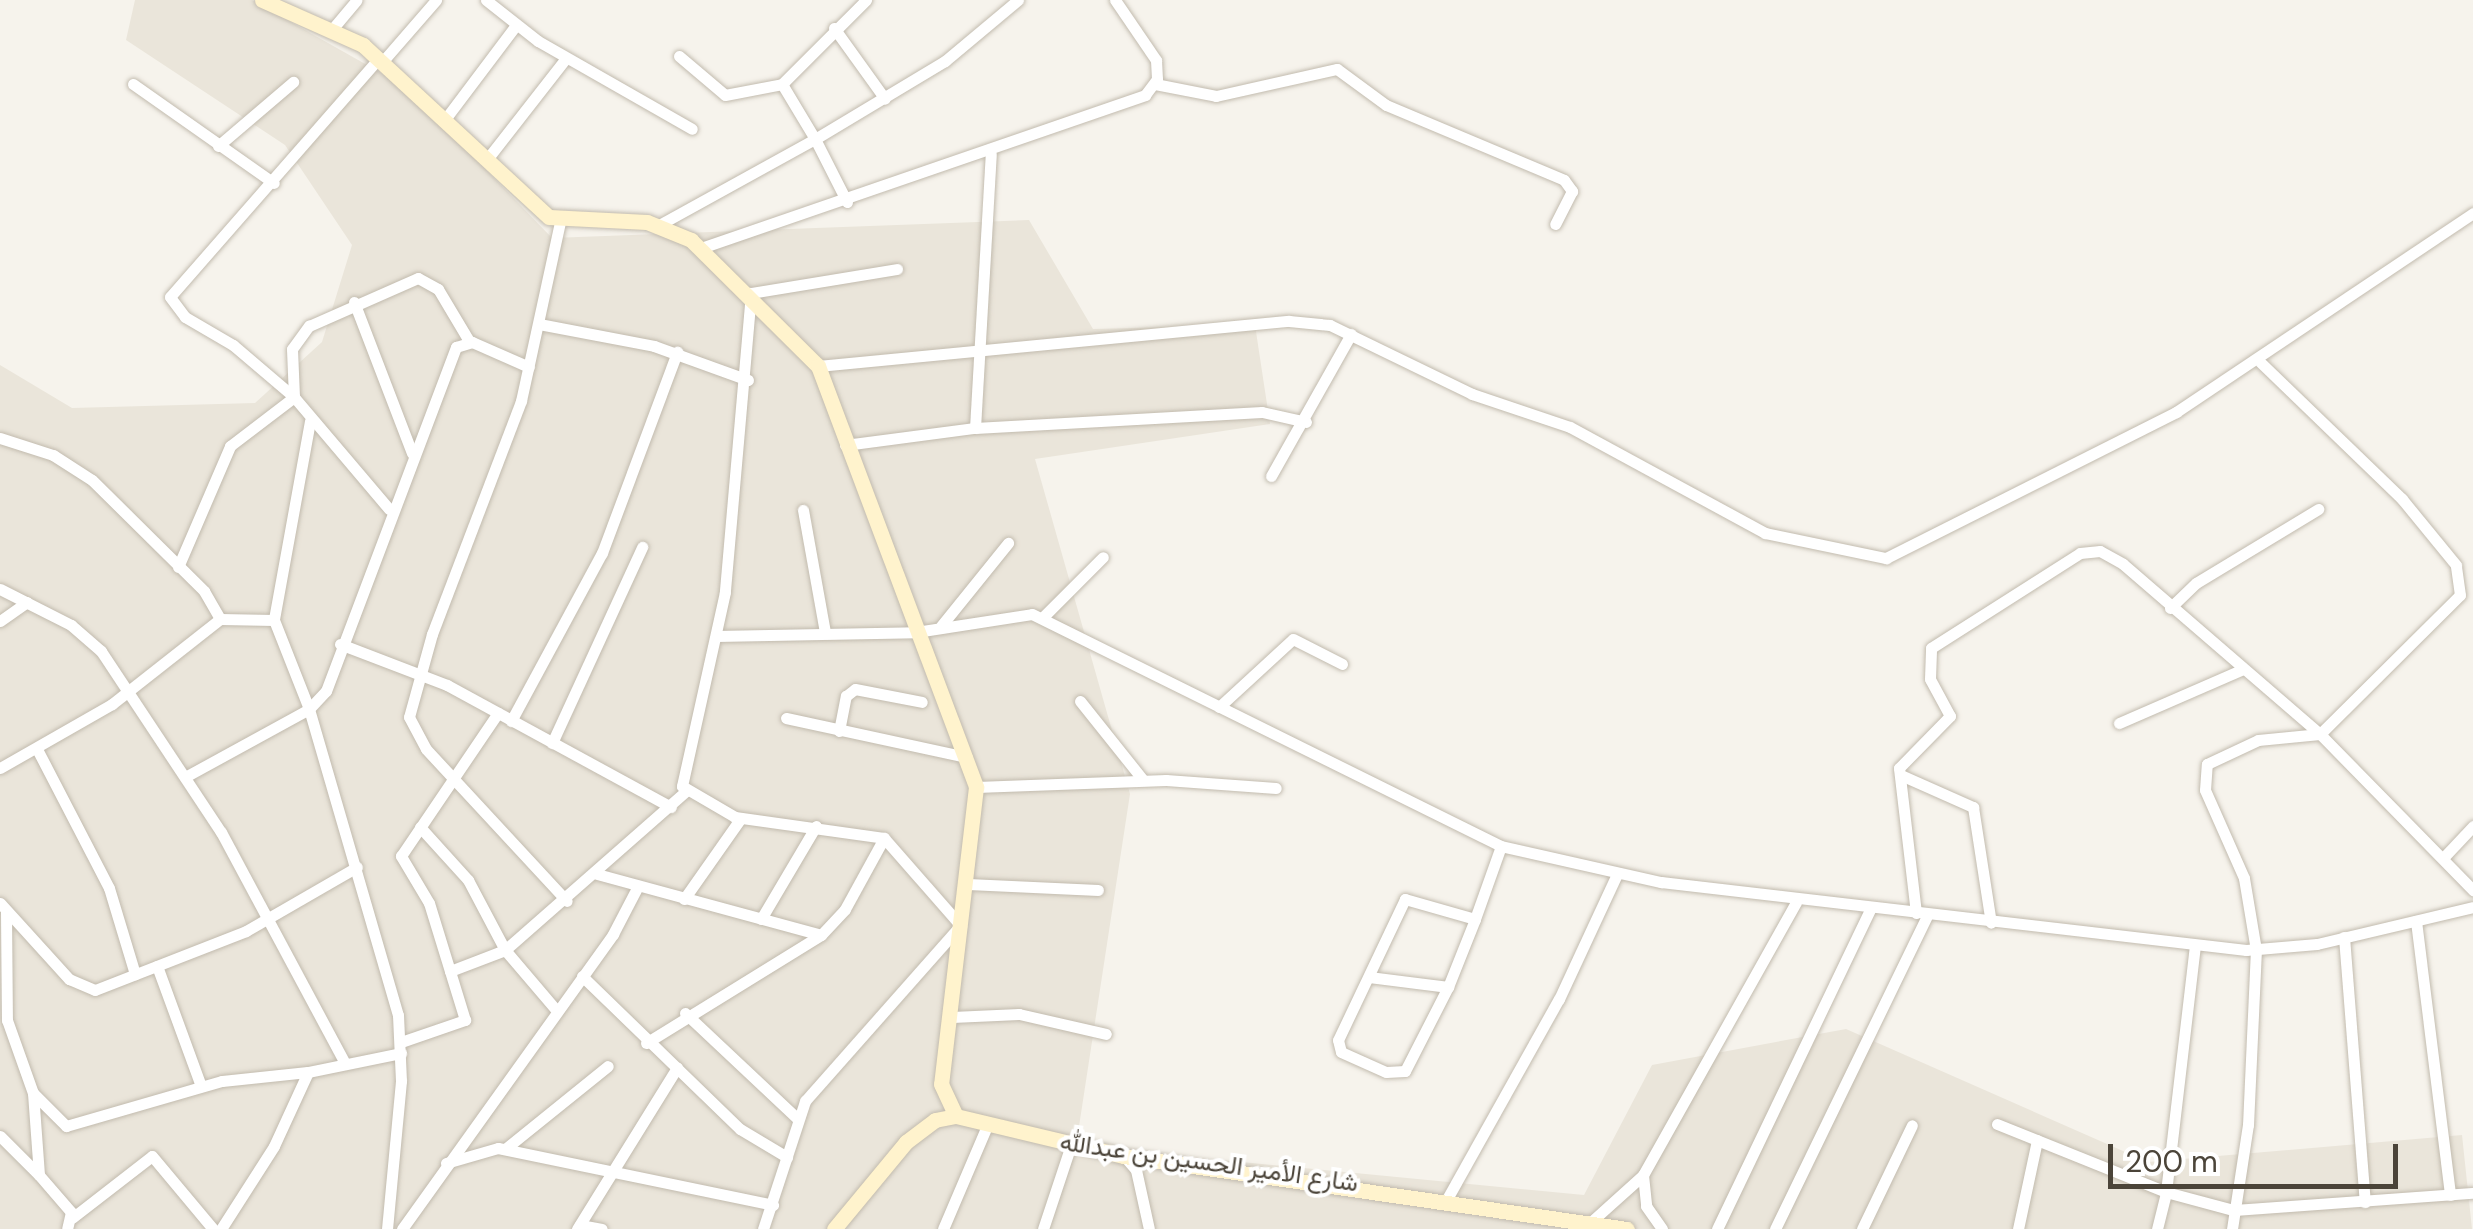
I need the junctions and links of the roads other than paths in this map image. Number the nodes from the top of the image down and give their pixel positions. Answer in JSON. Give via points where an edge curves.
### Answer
{"nodes":[{"id":1,"x":262,"y":0,"type":"edge"},
{"id":2,"x":356,"y":0,"type":"edge"},
{"id":3,"x":436,"y":0,"type":"edge"},
{"id":4,"x":486,"y":0,"type":"edge"},
{"id":5,"x":866,"y":0,"type":"edge"},
{"id":6,"x":1018,"y":0,"type":"edge"},
{"id":7,"x":1115,"y":0,"type":"edge"},
{"id":8,"x":516,"y":25,"type":"junction"},
{"id":9,"x":334,"y":27,"type":"junction"},
{"id":10,"x":834,"y":28,"type":"junction"},
{"id":11,"x":679,"y":56,"type":"dead end"},
{"id":12,"x":566,"y":58,"type":"junction"},
{"id":13,"x":381,"y":60,"type":"junction"},
{"id":14,"x":293,"y":82,"type":"dead end"},
{"id":15,"x":133,"y":84,"type":"dead end"},
{"id":16,"x":782,"y":84,"type":"junction"},
{"id":17,"x":1155,"y":84,"type":"junction"},
{"id":18,"x":884,"y":99,"type":"junction"},
{"id":19,"x":446,"y":118,"type":"junction"},
{"id":20,"x":692,"y":128,"type":"dead end"},
{"id":21,"x":815,"y":139,"type":"junction"},
{"id":22,"x":218,"y":146,"type":"junction"},
{"id":23,"x":991,"y":154,"type":"junction"},
{"id":24,"x":488,"y":158,"type":"junction"},
{"id":25,"x":274,"y":182,"type":"junction"},
{"id":26,"x":846,"y":202,"type":"junction"},
{"id":27,"x":2473,"y":213,"type":"edge"},
{"id":28,"x":560,"y":222,"type":"junction"},
{"id":29,"x":1556,"y":224,"type":"dead end"},
{"id":30,"x":659,"y":225,"type":"junction"},
{"id":31,"x":701,"y":248,"type":"junction"},
{"id":32,"x":897,"y":269,"type":"dead end"},
{"id":33,"x":750,"y":294,"type":"junction"},
{"id":34,"x":354,"y":302,"type":"junction"},
{"id":35,"x":539,"y":324,"type":"junction"},
{"id":36,"x":1352,"y":334,"type":"junction"},
{"id":37,"x":469,"y":341,"type":"junction"},
{"id":38,"x":980,"y":348,"type":"junction"},
{"id":39,"x":677,"y":352,"type":"junction"},
{"id":40,"x":2260,"y":362,"type":"junction"},
{"id":41,"x":818,"y":366,"type":"junction"},
{"id":42,"x":529,"y":367,"type":"junction"},
{"id":43,"x":748,"y":380,"type":"junction"},
{"id":44,"x":294,"y":397,"type":"junction"},
{"id":45,"x":310,"y":421,"type":"junction"},
{"id":46,"x":1306,"y":422,"type":"junction"},
{"id":47,"x":975,"y":428,"type":"junction"},
{"id":48,"x":0,"y":438,"type":"edge"},
{"id":49,"x":846,"y":444,"type":"junction"},
{"id":50,"x":412,"y":453,"type":"junction"},
{"id":51,"x":1271,"y":476,"type":"dead end"},
{"id":52,"x":389,"y":509,"type":"junction"},
{"id":53,"x":2318,"y":509,"type":"dead end"},
{"id":54,"x":802,"y":510,"type":"dead end"},
{"id":55,"x":1008,"y":543,"type":"dead end"},
{"id":56,"x":642,"y":546,"type":"dead end"},
{"id":57,"x":1103,"y":558,"type":"dead end"},
{"id":58,"x":178,"y":567,"type":"junction"},
{"id":59,"x":2467,"y":579,"type":"edge"},
{"id":60,"x":0,"y":589,"type":"edge"},
{"id":61,"x":26,"y":602,"type":"junction"},
{"id":62,"x":2170,"y":608,"type":"junction"},
{"id":63,"x":1042,"y":618,"type":"junction"},
{"id":64,"x":220,"y":619,"type":"junction"},
{"id":65,"x":0,"y":620,"type":"edge"},
{"id":66,"x":274,"y":620,"type":"junction"},
{"id":67,"x":941,"y":626,"type":"junction"},
{"id":68,"x":825,"y":632,"type":"junction"},
{"id":69,"x":916,"y":632,"type":"junction"},
{"id":70,"x":716,"y":636,"type":"junction"},
{"id":71,"x":340,"y":644,"type":"junction"},
{"id":72,"x":1342,"y":664,"type":"dead end"},
{"id":73,"x":2243,"y":669,"type":"junction"},
{"id":74,"x":419,"y":672,"type":"junction"},
{"id":75,"x":127,"y":691,"type":"junction"},
{"id":76,"x":1080,"y":701,"type":"dead end"},
{"id":77,"x":922,"y":702,"type":"dead end"},
{"id":78,"x":1219,"y":707,"type":"junction"},
{"id":79,"x":309,"y":709,"type":"junction"},
{"id":80,"x":498,"y":714,"type":"junction"},
{"id":81,"x":786,"y":718,"type":"dead end"},
{"id":82,"x":512,"y":721,"type":"junction"},
{"id":83,"x":2119,"y":723,"type":"dead end"},
{"id":84,"x":839,"y":731,"type":"junction"},
{"id":85,"x":2320,"y":734,"type":"junction"},
{"id":86,"x":552,"y":743,"type":"junction"},
{"id":87,"x":38,"y":751,"type":"junction"},
{"id":88,"x":967,"y":757,"type":"junction"},
{"id":89,"x":0,"y":768,"type":"edge"},
{"id":90,"x":1903,"y":776,"type":"junction"},
{"id":91,"x":185,"y":777,"type":"junction"},
{"id":92,"x":1142,"y":780,"type":"junction"},
{"id":93,"x":456,"y":781,"type":"junction"},
{"id":94,"x":976,"y":787,"type":"junction"},
{"id":95,"x":1276,"y":788,"type":"dead end"},
{"id":96,"x":685,"y":792,"type":"junction"},
{"id":97,"x":670,"y":808,"type":"junction"},
{"id":98,"x":742,"y":818,"type":"junction"},
{"id":99,"x":816,"y":826,"type":"junction"},
{"id":100,"x":2473,"y":826,"type":"edge"},
{"id":101,"x":420,"y":827,"type":"junction"},
{"id":102,"x":884,"y":838,"type":"junction"},
{"id":103,"x":1501,"y":846,"type":"junction"},
{"id":104,"x":2443,"y":858,"type":"junction"},
{"id":105,"x":356,"y":868,"type":"junction"},
{"id":106,"x":597,"y":874,"type":"junction"},
{"id":107,"x":1617,"y":874,"type":"junction"},
{"id":108,"x":968,"y":884,"type":"junction"},
{"id":109,"x":638,"y":886,"type":"junction"},
{"id":110,"x":1098,"y":890,"type":"dead end"},
{"id":111,"x":2473,"y":890,"type":"edge"},
{"id":112,"x":684,"y":899,"type":"junction"},
{"id":113,"x":566,"y":900,"type":"junction"},
{"id":114,"x":1796,"y":902,"type":"junction"},
{"id":115,"x":3,"y":908,"type":"edge"},
{"id":116,"x":2473,"y":908,"type":"edge"},
{"id":117,"x":1870,"y":909,"type":"junction"},
{"id":118,"x":1921,"y":914,"type":"junction"},
{"id":119,"x":760,"y":919,"type":"junction"},
{"id":120,"x":1474,"y":919,"type":"junction"},
{"id":121,"x":264,"y":920,"type":"junction"},
{"id":122,"x":2416,"y":920,"type":"junction"},
{"id":123,"x":1992,"y":924,"type":"junction"},
{"id":124,"x":962,"y":926,"type":"junction"},
{"id":125,"x":821,"y":935,"type":"junction"},
{"id":126,"x":2344,"y":937,"type":"junction"},
{"id":127,"x":2195,"y":946,"type":"junction"},
{"id":128,"x":505,"y":950,"type":"junction"},
{"id":129,"x":2256,"y":950,"type":"junction"},
{"id":130,"x":157,"y":966,"type":"junction"},
{"id":131,"x":450,"y":971,"type":"junction"},
{"id":132,"x":135,"y":974,"type":"junction"},
{"id":133,"x":582,"y":976,"type":"junction"},
{"id":134,"x":1370,"y":978,"type":"junction"},
{"id":135,"x":1448,"y":987,"type":"junction"},
{"id":136,"x":557,"y":1011,"type":"junction"},
{"id":137,"x":685,"y":1013,"type":"junction"},
{"id":138,"x":952,"y":1017,"type":"junction"},
{"id":139,"x":1106,"y":1034,"type":"dead end"},
{"id":140,"x":646,"y":1043,"type":"junction"},
{"id":141,"x":401,"y":1047,"type":"junction"},
{"id":142,"x":345,"y":1062,"type":"junction"},
{"id":143,"x":608,"y":1066,"type":"dead end"},
{"id":144,"x":677,"y":1068,"type":"junction"},
{"id":145,"x":308,"y":1072,"type":"junction"},
{"id":146,"x":201,"y":1086,"type":"junction"},
{"id":147,"x":33,"y":1093,"type":"junction"},
{"id":148,"x":956,"y":1116,"type":"junction"},
{"id":149,"x":797,"y":1118,"type":"junction"},
{"id":150,"x":1997,"y":1124,"type":"dead end"},
{"id":151,"x":987,"y":1126,"type":"junction"},
{"id":152,"x":1912,"y":1126,"type":"dead end"},
{"id":153,"x":0,"y":1136,"type":"edge"},
{"id":154,"x":2037,"y":1140,"type":"junction"},
{"id":155,"x":1071,"y":1145,"type":"junction"},
{"id":156,"x":505,"y":1149,"type":"junction"},
{"id":157,"x":1124,"y":1156,"type":"junction"},
{"id":158,"x":787,"y":1157,"type":"junction"},
{"id":159,"x":444,"y":1164,"type":"junction"},
{"id":160,"x":611,"y":1168,"type":"junction"},
{"id":161,"x":39,"y":1175,"type":"junction"},
{"id":162,"x":1642,"y":1176,"type":"junction"},
{"id":163,"x":2166,"y":1192,"type":"junction"},
{"id":164,"x":2473,"y":1193,"type":"edge"},
{"id":165,"x":2450,"y":1194,"type":"junction"},
{"id":166,"x":1447,"y":1199,"type":"junction"},
{"id":167,"x":2365,"y":1202,"type":"junction"},
{"id":168,"x":774,"y":1204,"type":"junction"},
{"id":169,"x":2233,"y":1210,"type":"junction"},
{"id":170,"x":1592,"y":1222,"type":"junction"},
{"id":171,"x":70,"y":1223,"type":"edge"},
{"id":172,"x":578,"y":1227,"type":"edge"},
{"id":173,"x":838,"y":1228,"type":"edge"},
{"id":174,"x":213,"y":1229,"type":"edge"},
{"id":175,"x":221,"y":1229,"type":"edge"},
{"id":176,"x":387,"y":1229,"type":"edge"},
{"id":177,"x":402,"y":1229,"type":"edge"},
{"id":178,"x":602,"y":1229,"type":"edge"},
{"id":179,"x":763,"y":1229,"type":"edge"},
{"id":180,"x":943,"y":1229,"type":"edge"},
{"id":181,"x":1043,"y":1229,"type":"edge"},
{"id":182,"x":1148,"y":1229,"type":"edge"},
{"id":183,"x":1627,"y":1229,"type":"edge"},
{"id":184,"x":1662,"y":1229,"type":"edge"},
{"id":185,"x":1717,"y":1229,"type":"edge"},
{"id":186,"x":1774,"y":1229,"type":"edge"},
{"id":187,"x":1862,"y":1229,"type":"edge"},
{"id":188,"x":2018,"y":1229,"type":"edge"},
{"id":189,"x":2157,"y":1229,"type":"edge"},
{"id":190,"x":2232,"y":1229,"type":"edge"}],
"edges":[{"from":1,"to":9,"type":"street"},
{"from":2,"to":9,"type":"street"},
{"from":3,"to":13,"type":"street"},
{"from":4,"to":8,"type":"street"},
{"from":5,"to":10,"type":"street"},
{"from":6,"to":18,"type":"street","via":[[997,25]]},
{"from":7,"to":17,"type":"street","via":[[1151,50]]},
{"from":8,"to":12,"type":"street"},
{"from":8,"to":19,"type":"street"},
{"from":9,"to":13,"type":"street"},
{"from":10,"to":16,"type":"street"},
{"from":10,"to":18,"type":"street"},
{"from":11,"to":16,"type":"street","via":[[725,95]]},
{"from":12,"to":20,"type":"street"},
{"from":12,"to":24,"type":"street"},
{"from":13,"to":19,"type":"street"},
{"from":13,"to":25,"type":"street"},
{"from":14,"to":22,"type":"street"},
{"from":15,"to":22,"type":"street"},
{"from":16,"to":21,"type":"street"},
{"from":17,"to":23,"type":"street"},
{"from":17,"to":29,"type":"street","via":[[1216,96],[1338,69],[1386,105],[1564,180],[1572,191]]},
{"from":18,"to":21,"type":"street"},
{"from":19,"to":24,"type":"street"},
{"from":21,"to":26,"type":"street"},
{"from":21,"to":30,"type":"street"},
{"from":22,"to":25,"type":"street"},
{"from":23,"to":26,"type":"street"},
{"from":23,"to":38,"type":"street"},
{"from":24,"to":28,"type":"street"},
{"from":25,"to":44,"type":"street","via":[[170,297],[185,317],[234,344]]},
{"from":26,"to":31,"type":"street"},
{"from":27,"to":40,"type":"street"},
{"from":28,"to":30,"type":"street"},
{"from":28,"to":35,"type":"street"},
{"from":30,"to":31,"type":"street"},
{"from":31,"to":33,"type":"street"},
{"from":32,"to":33,"type":"street"},
{"from":33,"to":41,"type":"street"},
{"from":33,"to":43,"type":"street"},
{"from":34,"to":37,"type":"street","via":[[418,278],[438,289]]},
{"from":34,"to":44,"type":"street","via":[[296,340]]},
{"from":34,"to":50,"type":"street"},
{"from":35,"to":39,"type":"street"},
{"from":35,"to":42,"type":"street"},
{"from":36,"to":38,"type":"street","via":[[1289,321]]},
{"from":36,"to":40,"type":"street","via":[[1472,394],[1570,427],[1724,515],[1860,558],[1906,550]]},
{"from":36,"to":46,"type":"street"},
{"from":37,"to":42,"type":"street"},
{"from":37,"to":50,"type":"street","via":[[454,350]]},
{"from":38,"to":41,"type":"street"},
{"from":38,"to":47,"type":"street"},
{"from":39,"to":43,"type":"street"},
{"from":39,"to":82,"type":"street","via":[[602,554]]},
{"from":40,"to":59,"type":"street","via":[[2402,499]]},
{"from":41,"to":49,"type":"street"},
{"from":42,"to":74,"type":"street"},
{"from":43,"to":70,"type":"street"},
{"from":44,"to":45,"type":"street"},
{"from":44,"to":58,"type":"street","via":[[230,446]]},
{"from":45,"to":52,"type":"street"},
{"from":45,"to":66,"type":"street"},
{"from":46,"to":47,"type":"street","via":[[1262,412]]},
{"from":46,"to":51,"type":"street"},
{"from":47,"to":49,"type":"street"},
{"from":48,"to":58,"type":"street","via":[[53,455],[92,480]]},
{"from":49,"to":69,"type":"street"},
{"from":50,"to":52,"type":"street"},
{"from":52,"to":71,"type":"street"},
{"from":53,"to":62,"type":"street","via":[[2196,583]]},
{"from":54,"to":68,"type":"street"},
{"from":55,"to":67,"type":"street"},
{"from":56,"to":86,"type":"street"},
{"from":57,"to":63,"type":"street"},
{"from":58,"to":64,"type":"street"},
{"from":59,"to":85,"type":"street","via":[[2452,608]]},
{"from":60,"to":61,"type":"street"},
{"from":61,"to":65,"type":"street"},
{"from":61,"to":75,"type":"street","via":[[88,638]]},
{"from":62,"to":73,"type":"street"},
{"from":62,"to":90,"type":"street","via":[[2123,564],[2090,551],[1957,628],[1927,658],[1950,716],[1901,760]]},
{"from":63,"to":67,"type":"street","via":[[1008,614]]},
{"from":63,"to":78,"type":"street","via":[[1137,673]]},
{"from":64,"to":66,"type":"street"},
{"from":64,"to":75,"type":"street"},
{"from":66,"to":79,"type":"street"},
{"from":67,"to":69,"type":"street"},
{"from":68,"to":69,"type":"street"},
{"from":68,"to":70,"type":"street"},
{"from":69,"to":88,"type":"street"},
{"from":70,"to":96,"type":"street","via":[[692,724]]},
{"from":71,"to":74,"type":"street"},
{"from":71,"to":79,"type":"street","via":[[330,684]]},
{"from":72,"to":78,"type":"street","via":[[1293,638]]},
{"from":73,"to":83,"type":"street"},
{"from":73,"to":85,"type":"street"},
{"from":74,"to":80,"type":"street"},
{"from":74,"to":93,"type":"street","via":[[410,723]]},
{"from":75,"to":87,"type":"street"},
{"from":75,"to":91,"type":"street"},
{"from":76,"to":92,"type":"street"},
{"from":77,"to":84,"type":"street","via":[[855,689],[846,696]]},
{"from":78,"to":103,"type":"street"},
{"from":79,"to":91,"type":"street"},
{"from":79,"to":105,"type":"street"},
{"from":80,"to":82,"type":"street"},
{"from":80,"to":93,"type":"street"},
{"from":81,"to":84,"type":"street"},
{"from":82,"to":86,"type":"street"},
{"from":84,"to":88,"type":"street"},
{"from":85,"to":104,"type":"street"},
{"from":85,"to":129,"type":"street","via":[[2247,743],[2204,769],[2205,790],[2244,878]]},
{"from":86,"to":97,"type":"street"},
{"from":87,"to":89,"type":"street"},
{"from":87,"to":132,"type":"street","via":[[109,888]]},
{"from":88,"to":94,"type":"street"},
{"from":90,"to":118,"type":"street"},
{"from":90,"to":123,"type":"street","via":[[1973,808]]},
{"from":91,"to":121,"type":"street"},
{"from":92,"to":94,"type":"street"},
{"from":92,"to":95,"type":"street"},
{"from":93,"to":101,"type":"street"},
{"from":93,"to":113,"type":"street"},
{"from":94,"to":108,"type":"street"},
{"from":96,"to":97,"type":"street"},
{"from":96,"to":98,"type":"street"},
{"from":97,"to":106,"type":"street"},
{"from":98,"to":99,"type":"street"},
{"from":98,"to":112,"type":"street"},
{"from":99,"to":102,"type":"street"},
{"from":99,"to":119,"type":"street"},
{"from":100,"to":104,"type":"street"},
{"from":101,"to":128,"type":"street","via":[[458,864]]},
{"from":101,"to":131,"type":"street","via":[[401,856],[426,894]]},
{"from":102,"to":124,"type":"street"},
{"from":102,"to":125,"type":"street","via":[[851,900]]},
{"from":103,"to":107,"type":"street"},
{"from":103,"to":120,"type":"street"},
{"from":104,"to":111,"type":"street"},
{"from":105,"to":121,"type":"street"},
{"from":105,"to":141,"type":"street"},
{"from":106,"to":109,"type":"street"},
{"from":106,"to":113,"type":"street"},
{"from":107,"to":114,"type":"street"},
{"from":107,"to":166,"type":"street","via":[[1560,999]]},
{"from":108,"to":110,"type":"street"},
{"from":108,"to":124,"type":"street"},
{"from":109,"to":112,"type":"street"},
{"from":109,"to":133,"type":"street"},
{"from":112,"to":119,"type":"street"},
{"from":113,"to":128,"type":"street"},
{"from":114,"to":117,"type":"street"},
{"from":114,"to":162,"type":"street"},
{"from":115,"to":132,"type":"street","via":[[78,986],[96,990]]},
{"from":115,"to":147,"type":"street","via":[[6,1011]]},
{"from":116,"to":122,"type":"street"},
{"from":117,"to":118,"type":"street"},
{"from":117,"to":185,"type":"street"},
{"from":118,"to":123,"type":"street"},
{"from":118,"to":186,"type":"street"},
{"from":119,"to":125,"type":"street"},
{"from":120,"to":134,"type":"street","via":[[1410,896]]},
{"from":120,"to":135,"type":"street"},
{"from":121,"to":130,"type":"street"},
{"from":121,"to":142,"type":"street"},
{"from":122,"to":126,"type":"street"},
{"from":122,"to":165,"type":"street"},
{"from":123,"to":127,"type":"street"},
{"from":124,"to":138,"type":"street"},
{"from":124,"to":149,"type":"street","via":[[820,1080]]},
{"from":125,"to":137,"type":"street"},
{"from":126,"to":129,"type":"street"},
{"from":126,"to":167,"type":"street"},
{"from":127,"to":129,"type":"street"},
{"from":127,"to":163,"type":"street"},
{"from":128,"to":131,"type":"street"},
{"from":128,"to":136,"type":"street"},
{"from":129,"to":169,"type":"street","via":[[2248,1125]]},
{"from":130,"to":132,"type":"street"},
{"from":130,"to":146,"type":"street"},
{"from":131,"to":141,"type":"street","via":[[464,1021]]},
{"from":133,"to":136,"type":"street"},
{"from":133,"to":140,"type":"street"},
{"from":134,"to":135,"type":"street"},
{"from":134,"to":135,"type":"street","via":[[1338,1047],[1396,1074],[1412,1061]]},
{"from":136,"to":159,"type":"street"},
{"from":137,"to":140,"type":"street"},
{"from":137,"to":149,"type":"street"},
{"from":138,"to":139,"type":"street","via":[[1019,1014]]},
{"from":138,"to":148,"type":"street","via":[[941,1084]]},
{"from":140,"to":144,"type":"street"},
{"from":141,"to":142,"type":"street"},
{"from":141,"to":176,"type":"street"},
{"from":142,"to":145,"type":"street"},
{"from":143,"to":156,"type":"street"},
{"from":144,"to":158,"type":"street","via":[[740,1129]]},
{"from":144,"to":160,"type":"street"},
{"from":145,"to":146,"type":"street"},
{"from":145,"to":175,"type":"street","via":[[267,1160]]},
{"from":146,"to":147,"type":"street","via":[[66,1126]]},
{"from":147,"to":161,"type":"street"},
{"from":148,"to":151,"type":"street","name":"شارع الأمير الحسين بن عبدالله"},
{"from":148,"to":173,"type":"street","via":[[934,1120],[906,1142]]},
{"from":149,"to":158,"type":"street"},
{"from":150,"to":154,"type":"street"},
{"from":151,"to":155,"type":"street","name":"شارع الأمير الحسين بن عبدالله"},
{"from":151,"to":180,"type":"street"},
{"from":152,"to":187,"type":"street"},
{"from":153,"to":161,"type":"street"},
{"from":154,"to":163,"type":"street"},
{"from":154,"to":188,"type":"street"},
{"from":155,"to":157,"type":"street","name":"شارع الأمير الحسين بن عبدالله"},
{"from":155,"to":181,"type":"street"},
{"from":156,"to":159,"type":"street"},
{"from":156,"to":160,"type":"street"},
{"from":157,"to":166,"type":"street","name":"شارع الأمير الحسين بن عبدالله"},
{"from":157,"to":182,"type":"street","via":[[1136,1170]]},
{"from":158,"to":168,"type":"street"},
{"from":159,"to":177,"type":"street"},
{"from":160,"to":168,"type":"street"},
{"from":160,"to":172,"type":"street"},
{"from":161,"to":171,"type":"street"},
{"from":162,"to":170,"type":"street"},
{"from":162,"to":184,"type":"street","via":[[1646,1206]]},
{"from":163,"to":169,"type":"street"},
{"from":163,"to":189,"type":"street"},
{"from":164,"to":165,"type":"street"},
{"from":165,"to":167,"type":"street"},
{"from":166,"to":170,"type":"street","name":"شارع الأمير الحسين بن عبدالله"},
{"from":167,"to":169,"type":"street"},
{"from":168,"to":179,"type":"street"},
{"from":169,"to":190,"type":"street"},
{"from":170,"to":183,"type":"street","name":"شارع الأمير الحسين بن عبدالله"},
{"from":171,"to":174,"type":"street","via":[[152,1156]]},
{"from":172,"to":178,"type":"street"}]}
